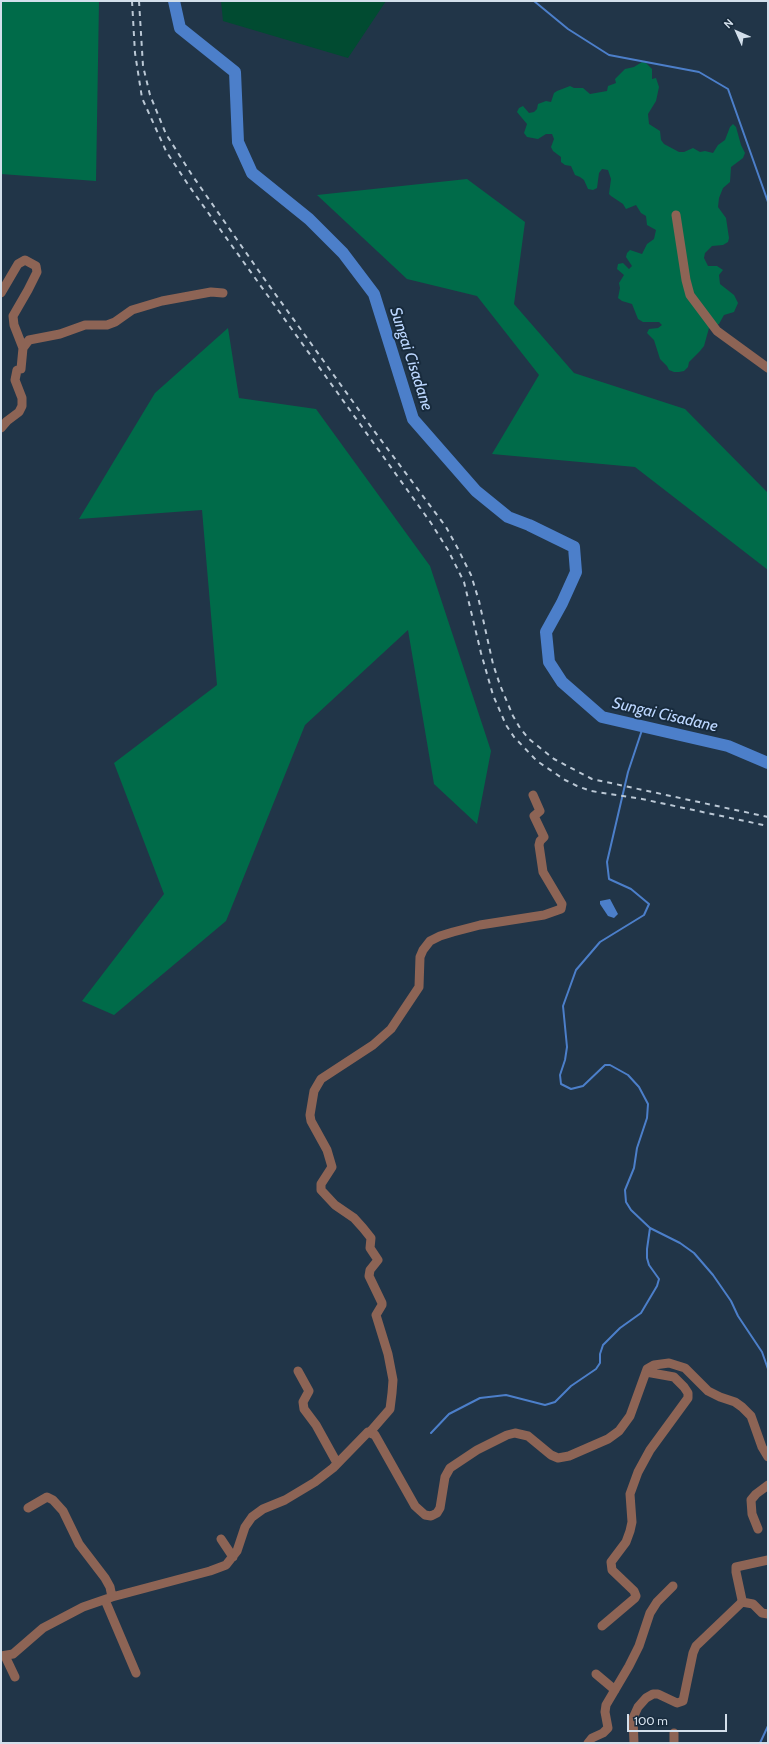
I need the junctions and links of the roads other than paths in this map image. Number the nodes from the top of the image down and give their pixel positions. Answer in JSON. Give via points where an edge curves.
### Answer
{"nodes":[{"id":1,"x":676,"y":215,"type":"dead end"},
{"id":2,"x":1,"y":293,"type":"edge"},
{"id":3,"x":223,"y":293,"type":"dead end"},
{"id":4,"x":23,"y":348,"type":"junction"},
{"id":5,"x":768,"y":368,"type":"edge"},
{"id":6,"x":1,"y":428,"type":"edge"},
{"id":7,"x":533,"y":795,"type":"dead end"},
{"id":8,"x":298,"y":1372,"type":"dead end"},
{"id":9,"x":646,"y":1372,"type":"junction"},
{"id":10,"x":370,"y":1432,"type":"junction"},
{"id":11,"x":768,"y":1457,"type":"edge"},
{"id":12,"x":337,"y":1463,"type":"junction"},
{"id":13,"x":768,"y":1485,"type":"edge"},
{"id":14,"x":28,"y":1508,"type":"dead end"},
{"id":15,"x":758,"y":1529,"type":"dead end"},
{"id":16,"x":221,"y":1540,"type":"dead end"},
{"id":17,"x":233,"y":1557,"type":"junction"},
{"id":18,"x":768,"y":1560,"type":"edge"},
{"id":19,"x":673,"y":1586,"type":"dead end"},
{"id":20,"x":109,"y":1598,"type":"junction"},
{"id":21,"x":742,"y":1602,"type":"junction"},
{"id":22,"x":768,"y":1614,"type":"edge"},
{"id":23,"x":602,"y":1626,"type":"dead end"},
{"id":24,"x":3,"y":1656,"type":"edge"},
{"id":25,"x":136,"y":1673,"type":"dead end"},
{"id":26,"x":596,"y":1674,"type":"dead end"},
{"id":27,"x":15,"y":1677,"type":"dead end"},
{"id":28,"x":615,"y":1690,"type":"junction"},
{"id":29,"x":674,"y":1733,"type":"dead end"},
{"id":30,"x":588,"y":1743,"type":"edge"},
{"id":31,"x":634,"y":1743,"type":"edge"},
{"id":32,"x":674,"y":1743,"type":"edge"}],
"edges":[{"from":1,"to":5,"type":"street","via":[[690,295],[717,331]]},
{"from":2,"to":4,"type":"street","via":[[18,264],[25,260],[36,266],[28,290],[13,316]]},
{"from":3,"to":4,"type":"street","via":[[211,292],[162,301],[132,310],[110,325],[85,325],[60,334],[35,338],[27,341]]},
{"from":4,"to":6,"type":"street","via":[[21,369],[17,370],[15,380],[22,398],[22,406]]},
{"from":7,"to":10,"type":"street","via":[[540,810],[534,816],[544,837],[539,845],[543,872],[562,904],[561,909],[544,915],[459,930],[430,941],[420,957],[419,987],[391,1028],[377,1042],[320,1079],[314,1091],[311,1121],[327,1150],[332,1167],[321,1184],[321,1190],[365,1230],[371,1238],[370,1248],[378,1260],[370,1270],[369,1276],[382,1303],[376,1315],[393,1380],[390,1409]]},
{"from":8,"to":12,"type":"street","via":[[310,1391],[303,1402],[304,1409]]},
{"from":9,"to":10,"type":"street","via":[[630,1416],[619,1431],[608,1439],[569,1456],[558,1458],[528,1436],[520,1433],[507,1435],[450,1468],[445,1477],[440,1508],[437,1513],[430,1516],[422,1513],[412,1502],[375,1435]]},
{"from":9,"to":11,"type":"street","via":[[649,1367],[658,1364],[682,1366],[708,1391],[738,1404],[751,1416]]},
{"from":9,"to":23,"type":"street","via":[[674,1377],[684,1387],[688,1398],[650,1450],[638,1472],[630,1494],[630,1531],[626,1542],[611,1562],[612,1570],[636,1596]]},
{"from":10,"to":12,"type":"street","via":[[364,1434]]},
{"from":12,"to":17,"type":"street","via":[[310,1486],[252,1517]]},
{"from":13,"to":15,"type":"street","via":[[752,1500],[752,1514]]},
{"from":14,"to":20,"type":"street","via":[[46,1497],[53,1500],[63,1511],[79,1544],[110,1587]]},
{"from":16,"to":17,"type":"street"},
{"from":17,"to":20,"type":"street","via":[[221,1568],[210,1572]]},
{"from":18,"to":21,"type":"street","via":[[736,1567]]},
{"from":19,"to":28,"type":"street","via":[[650,1613],[634,1655]]},
{"from":20,"to":24,"type":"street","via":[[50,1624],[13,1654]]},
{"from":20,"to":25,"type":"street"},
{"from":21,"to":22,"type":"street","via":[[753,1604],[762,1613]]},
{"from":21,"to":31,"type":"street","via":[[696,1646],[683,1701],[677,1703],[658,1694],[652,1694],[638,1706],[633,1718]]},
{"from":24,"to":27,"type":"street"},
{"from":26,"to":28,"type":"street"},
{"from":28,"to":30,"type":"street","via":[[606,1707],[608,1728]]},
{"from":29,"to":32,"type":"street"}]}
